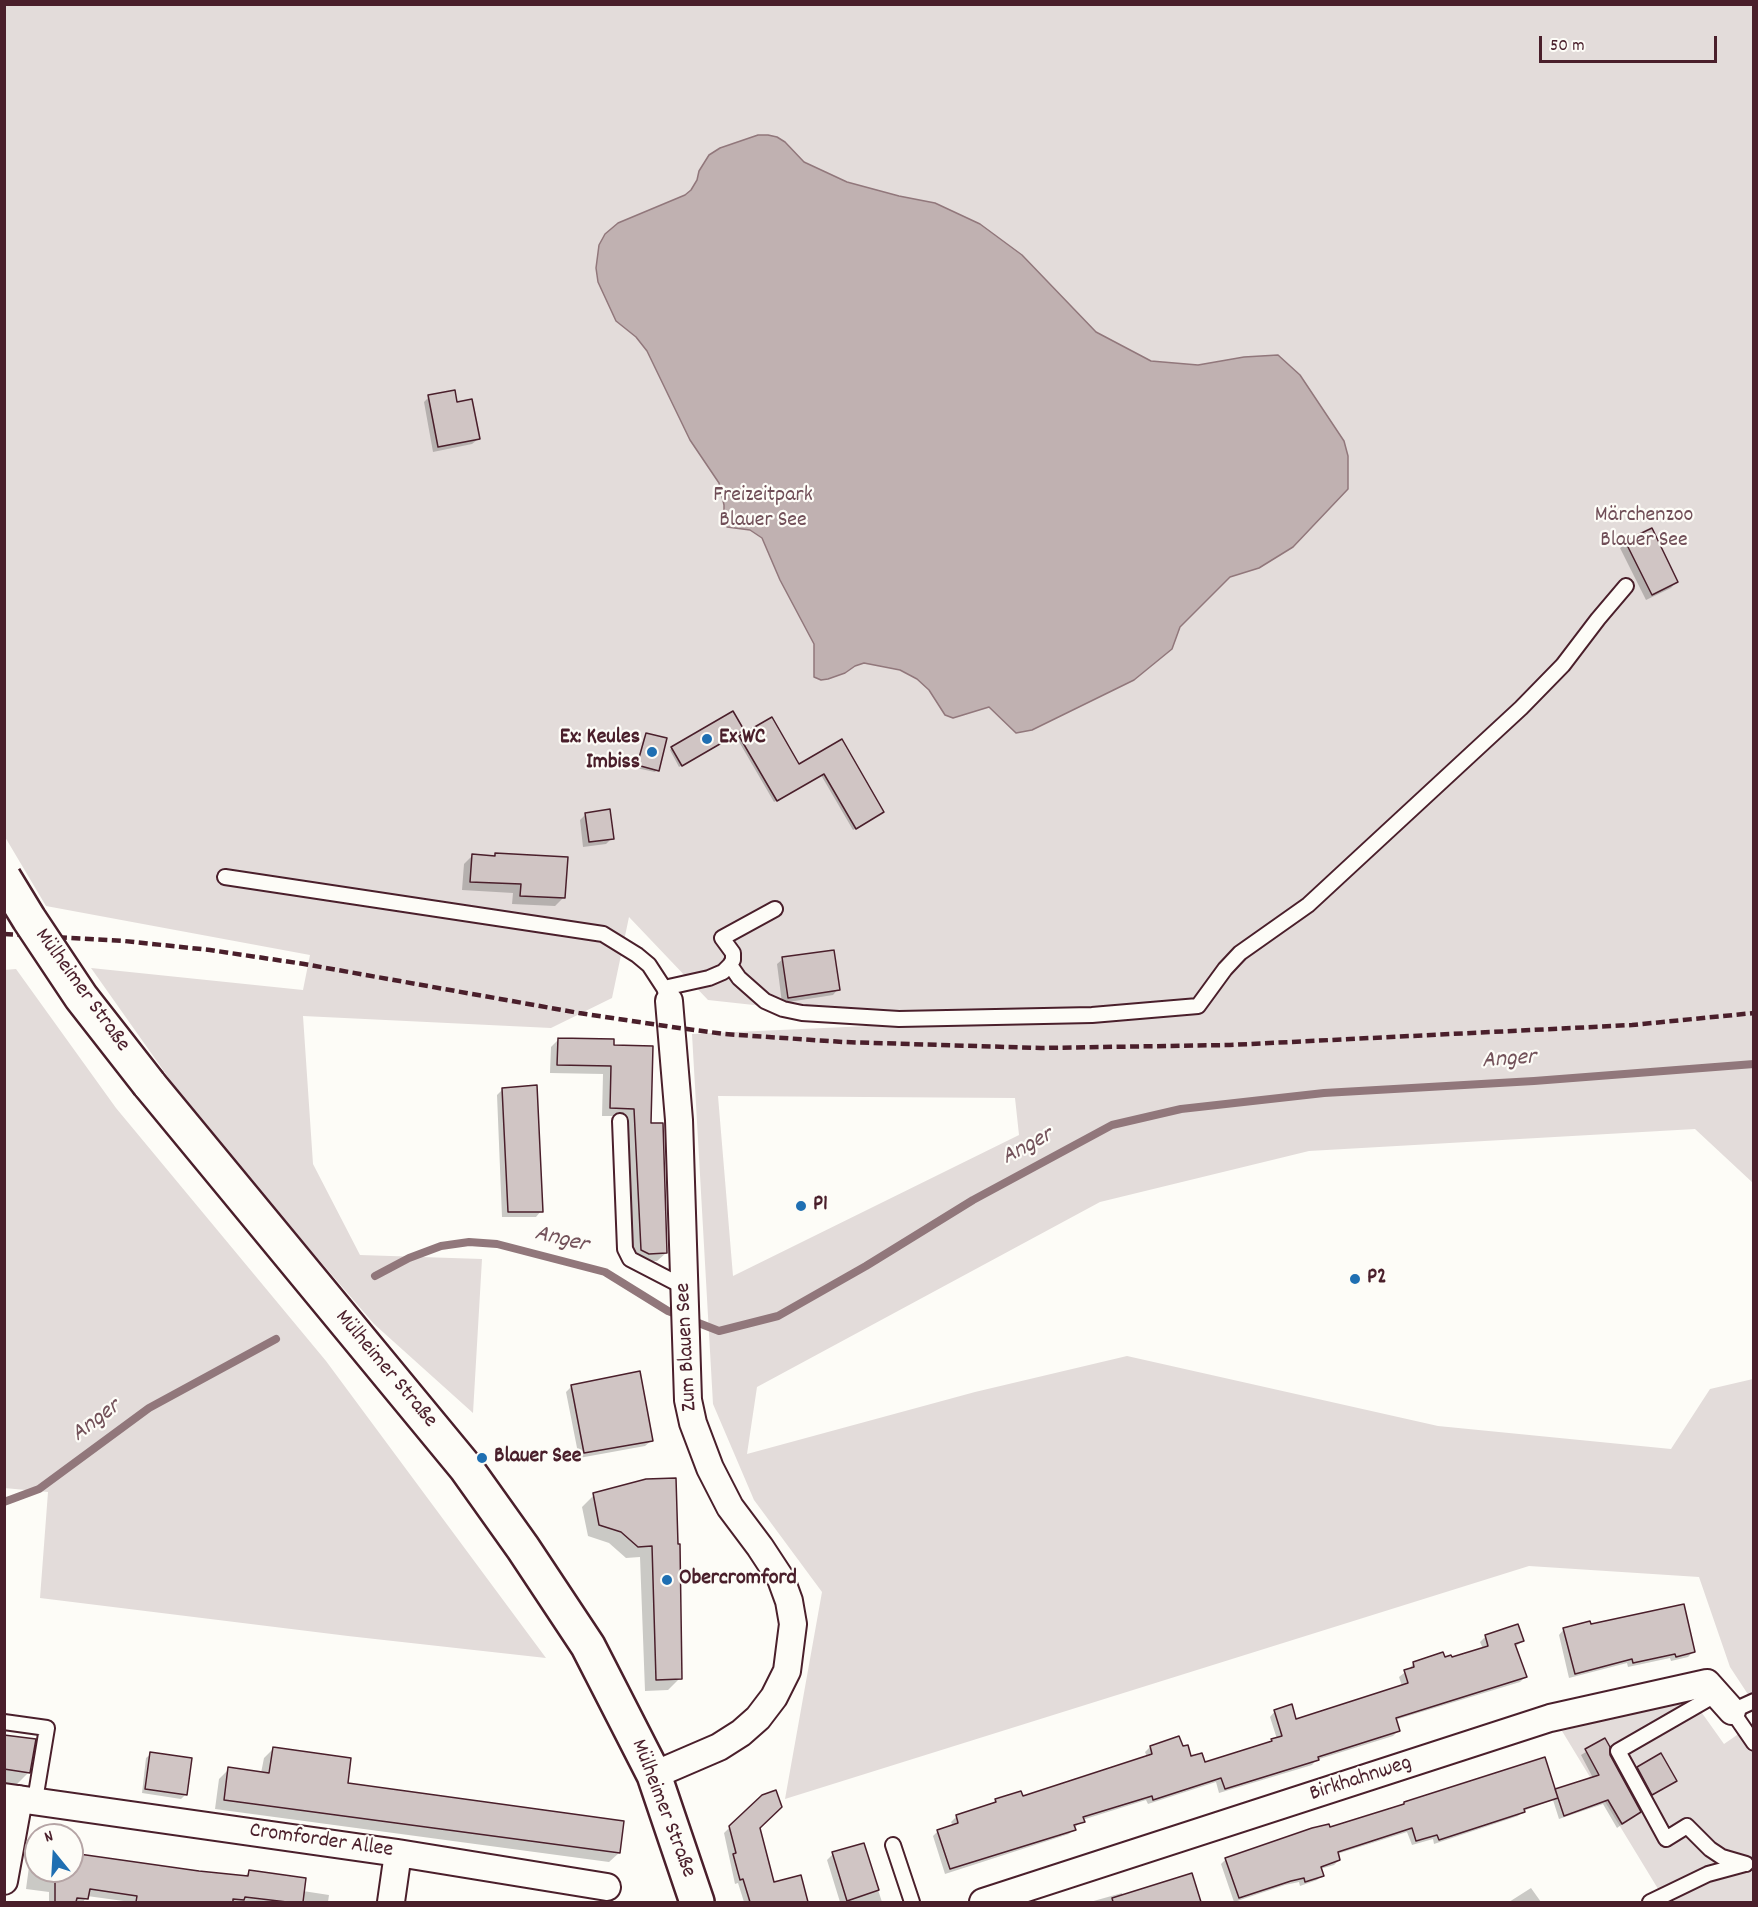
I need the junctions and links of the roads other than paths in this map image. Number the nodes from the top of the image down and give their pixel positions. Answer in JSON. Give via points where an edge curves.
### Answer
{"nodes":[{"id":1,"x":1626,"y":586,"type":"dead end"},
{"id":2,"x":225,"y":877,"type":"dead end"},
{"id":3,"x":4,"y":878,"type":"edge"},
{"id":4,"x":775,"y":909,"type":"dead end"},
{"id":5,"x":729,"y":965,"type":"junction"},
{"id":6,"x":667,"y":995,"type":"junction"},
{"id":7,"x":620,"y":1121,"type":"dead end"},
{"id":8,"x":685,"y":1293,"type":"junction"},
{"id":9,"x":1734,"y":1702,"type":"edge"},
{"id":10,"x":4,"y":1722,"type":"edge"},
{"id":11,"x":1754,"y":1743,"type":"edge"},
{"id":12,"x":654,"y":1775,"type":"junction"},
{"id":13,"x":19,"y":1798,"type":"edge"},
{"id":14,"x":892,"y":1845,"type":"dead end"},
{"id":15,"x":398,"y":1853,"type":"junction"},
{"id":16,"x":1750,"y":1863,"type":"edge"},
{"id":17,"x":4,"y":1881,"type":"edge"},
{"id":18,"x":608,"y":1887,"type":"dead end"},
{"id":19,"x":391,"y":1902,"type":"edge"},
{"id":20,"x":697,"y":1902,"type":"edge"},
{"id":21,"x":912,"y":1902,"type":"edge"},
{"id":22,"x":984,"y":1902,"type":"edge"},
{"id":23,"x":1650,"y":1902,"type":"edge"}],
"edges":[{"from":1,"to":5,"type":"lane","via":[[1563,665],[1521,708],[1308,905],[1240,953],[1198,1006],[1092,1015],[899,1019],[802,1013],[765,1001]]},
{"from":2,"to":6,"type":"lane","via":[[603,934],[650,965]]},
{"from":3,"to":12,"type":"main road","name":"Mülheimer Straße","bridge":true,"via":[[81,997],[149,1084],[466,1468],[588,1646]]},
{"from":4,"to":5,"type":"lane","via":[[722,938],[733,953]]},
{"from":5,"to":6,"type":"lane","via":[[723,972]]},
{"from":6,"to":8,"type":"street","name":"Zum Blauen See","via":[[679,1120]]},
{"from":7,"to":8,"type":"lane","via":[[625,1250],[630,1259]]},
{"from":8,"to":12,"type":"street","name":"Zum Blauen See","via":[[688,1400],[693,1423],[730,1507],[781,1579],[793,1624],[787,1671],[758,1718],[719,1747]]},
{"from":9,"to":11,"type":"lane"},
{"from":9,"to":16,"type":"lane","via":[[1618,1751],[1665,1839],[1687,1826],[1722,1857]]},
{"from":9,"to":22,"type":"street","name":"Birkhahnweg","via":[[1707,1683],[1550,1718]]},
{"from":10,"to":13,"type":"lane","via":[[47,1728]]},
{"from":12,"to":20,"type":"main road","name":"Mülheimer Straße"},
{"from":13,"to":15,"type":"street","name":"Cromforder Allee"},
{"from":13,"to":17,"type":"street"},
{"from":14,"to":21,"type":"lane"},
{"from":15,"to":18,"type":"street","name":"Cromforder Allee"},
{"from":15,"to":19,"type":"street"},
{"from":16,"to":23,"type":"lane","via":[[1708,1874]]}]}
